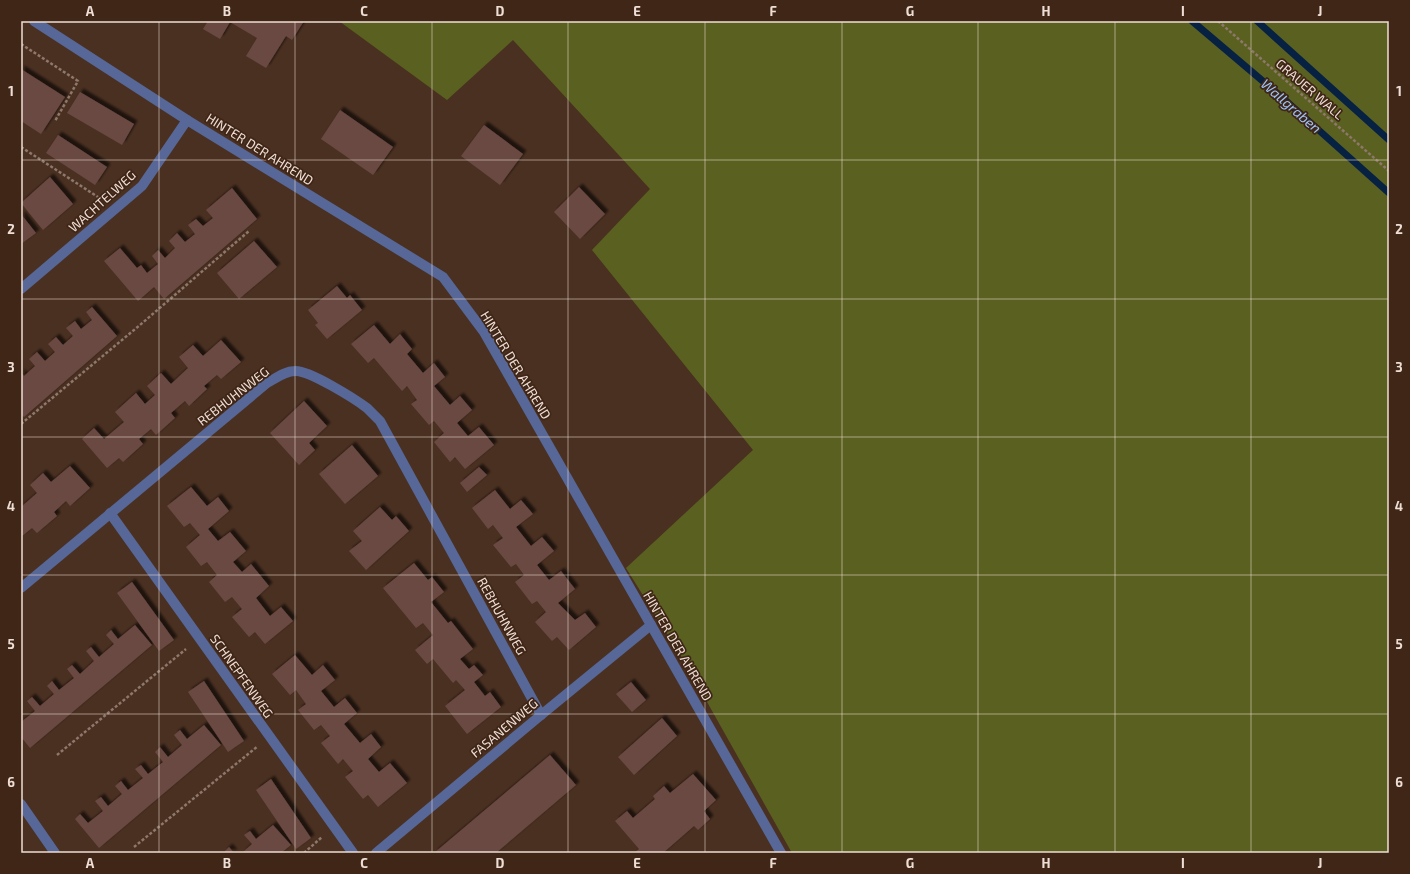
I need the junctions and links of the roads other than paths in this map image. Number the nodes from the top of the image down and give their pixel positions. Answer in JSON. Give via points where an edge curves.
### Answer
{"nodes":[{"id":1,"x":34,"y":21,"type":"edge"},
{"id":2,"x":187,"y":120,"type":"junction"},
{"id":3,"x":21,"y":289,"type":"edge"},
{"id":4,"x":110,"y":513,"type":"junction"},
{"id":5,"x":21,"y":588,"type":"edge"},
{"id":6,"x":651,"y":625,"type":"junction"},
{"id":7,"x":541,"y":715,"type":"junction"},
{"id":8,"x":21,"y":804,"type":"edge"},
{"id":9,"x":55,"y":853,"type":"edge"},
{"id":10,"x":353,"y":853,"type":"edge"},
{"id":11,"x":376,"y":853,"type":"edge"},
{"id":12,"x":781,"y":853,"type":"edge"}],
"edges":[{"from":1,"to":2,"type":"street","name":"HINTER DER AHREND"},
{"from":2,"to":3,"type":"street","name":"WACHTELWEG","via":[[142,186]]},
{"from":2,"to":6,"type":"street","name":"HINTER DER AHREND","via":[[442,277],[484,332]]},
{"from":4,"to":5,"type":"street","name":"REBHUHNWEG"},
{"from":4,"to":7,"type":"street","name":"REBHUHNWEG","via":[[267,383],[297,370],[318,378],[367,408],[380,421]]},
{"from":4,"to":10,"type":"street","name":"SCHNEPFENWEG"},
{"from":6,"to":7,"type":"street","name":"FASANENWEG"},
{"from":6,"to":12,"type":"street","name":"HINTER DER AHREND"},
{"from":7,"to":11,"type":"street","name":"FASANENWEG"},
{"from":8,"to":9,"type":"street"}]}
